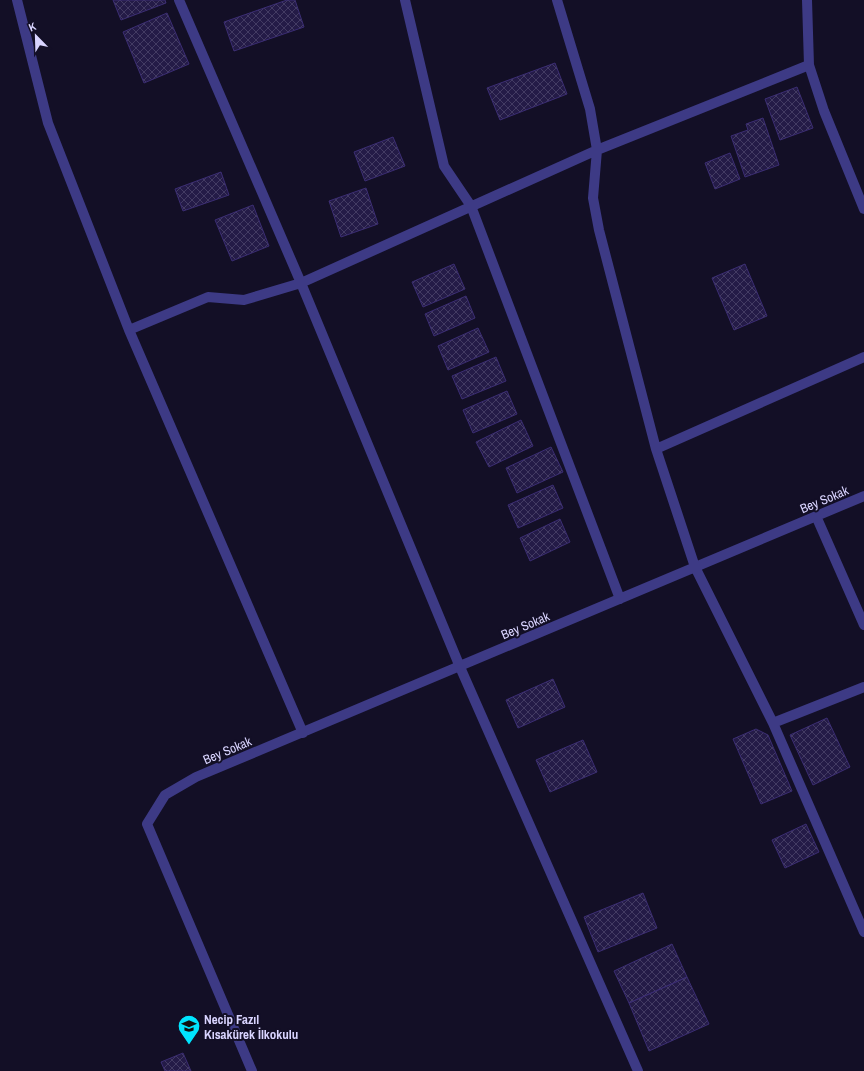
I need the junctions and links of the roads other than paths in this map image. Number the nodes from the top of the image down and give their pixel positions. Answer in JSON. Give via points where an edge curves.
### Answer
{"nodes":[{"id":1,"x":17,"y":0,"type":"edge"},
{"id":2,"x":180,"y":0,"type":"edge"},
{"id":3,"x":405,"y":0,"type":"edge"},
{"id":4,"x":557,"y":0,"type":"edge"},
{"id":5,"x":806,"y":0,"type":"edge"},
{"id":6,"x":809,"y":65,"type":"junction"},
{"id":7,"x":598,"y":150,"type":"junction"},
{"id":8,"x":471,"y":206,"type":"junction"},
{"id":9,"x":864,"y":209,"type":"edge"},
{"id":10,"x":301,"y":283,"type":"junction"},
{"id":11,"x":129,"y":330,"type":"junction"},
{"id":12,"x":864,"y":357,"type":"edge"},
{"id":13,"x":656,"y":449,"type":"junction"},
{"id":14,"x":864,"y":496,"type":"edge"},
{"id":15,"x":816,"y":516,"type":"junction"},
{"id":16,"x":695,"y":567,"type":"junction"},
{"id":17,"x":620,"y":599,"type":"junction"},
{"id":18,"x":864,"y":625,"type":"edge"},
{"id":19,"x":460,"y":667,"type":"junction"},
{"id":20,"x":864,"y":687,"type":"edge"},
{"id":21,"x":773,"y":723,"type":"junction"},
{"id":22,"x":303,"y":733,"type":"junction"},
{"id":23,"x":864,"y":932,"type":"edge"},
{"id":24,"x":252,"y":1071,"type":"edge"},
{"id":25,"x":638,"y":1071,"type":"edge"}],
"edges":[{"from":1,"to":11,"type":"street","via":[[48,123]]},
{"from":2,"to":10,"type":"street"},
{"from":3,"to":8,"type":"street","via":[[444,166]]},
{"from":4,"to":7,"type":"street","via":[[590,109]]},
{"from":5,"to":6,"type":"street"},
{"from":6,"to":7,"type":"street"},
{"from":6,"to":9,"type":"street","via":[[824,111]]},
{"from":7,"to":8,"type":"street"},
{"from":7,"to":13,"type":"street","via":[[593,198]]},
{"from":8,"to":10,"type":"street"},
{"from":8,"to":17,"type":"street"},
{"from":10,"to":11,"type":"street","via":[[244,300],[208,297]]},
{"from":10,"to":19,"type":"street"},
{"from":11,"to":22,"type":"street"},
{"from":12,"to":13,"type":"street"},
{"from":13,"to":16,"type":"street"},
{"from":14,"to":15,"type":"street","name":"Bey Sokak"},
{"from":15,"to":16,"type":"street","name":"Bey Sokak"},
{"from":15,"to":18,"type":"street"},
{"from":16,"to":17,"type":"street","name":"Bey Sokak"},
{"from":16,"to":21,"type":"street"},
{"from":17,"to":19,"type":"street","name":"Bey Sokak"},
{"from":19,"to":22,"type":"street","name":"Bey Sokak"},
{"from":19,"to":25,"type":"street"},
{"from":20,"to":21,"type":"street"},
{"from":21,"to":23,"type":"street"},
{"from":22,"to":24,"type":"street","name":"Bey Sokak","via":[[196,777],[165,795],[147,824]]}]}
